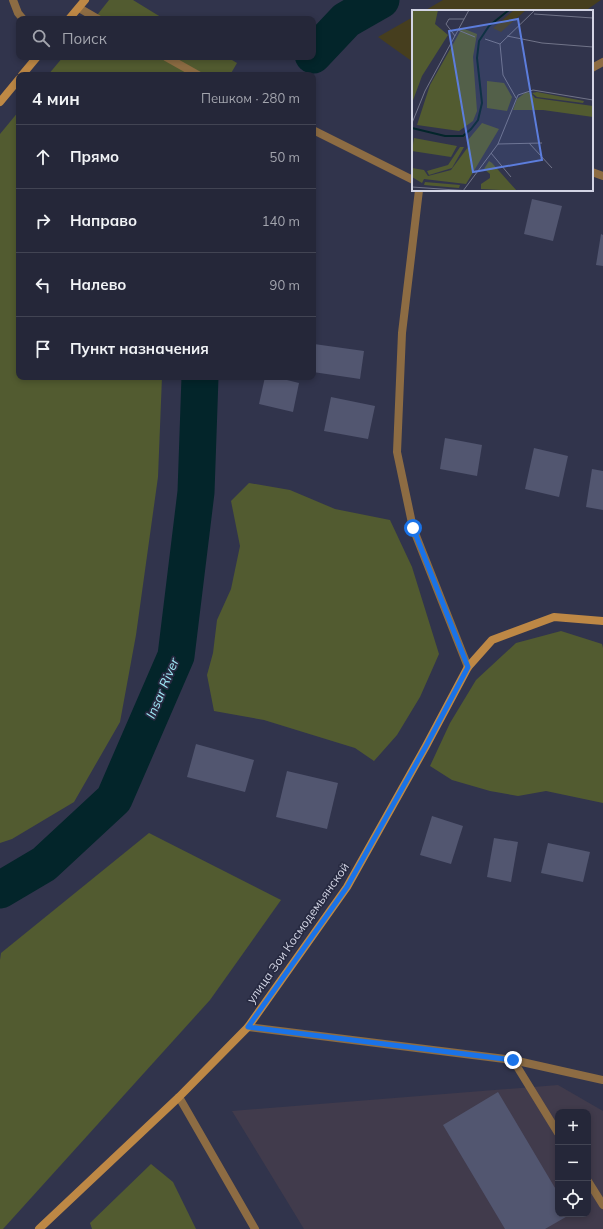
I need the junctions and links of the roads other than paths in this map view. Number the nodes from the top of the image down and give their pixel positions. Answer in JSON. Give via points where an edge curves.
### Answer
{"nodes":[{"id":1,"x":13,"y":0,"type":"edge"},
{"id":2,"x":85,"y":0,"type":"edge"},
{"id":3,"x":79,"y":8,"type":"junction"},
{"id":4,"x":21,"y":16,"type":"edge"},
{"id":5,"x":72,"y":16,"type":"edge"},
{"id":6,"x":93,"y":16,"type":"edge"},
{"id":7,"x":34,"y":60,"type":"edge"},
{"id":8,"x":171,"y":60,"type":"edge"},
{"id":9,"x":603,"y":62,"type":"edge"},
{"id":10,"x":593,"y":67,"type":"edge"},
{"id":11,"x":24,"y":72,"type":"edge"},
{"id":12,"x":193,"y":72,"type":"edge"},
{"id":13,"x":16,"y":83,"type":"edge"},
{"id":14,"x":0,"y":102,"type":"edge"},
{"id":15,"x":316,"y":132,"type":"edge"},
{"id":16,"x":593,"y":172,"type":"edge"},
{"id":17,"x":603,"y":176,"type":"edge"},
{"id":18,"x":412,"y":180,"type":"edge"},
{"id":19,"x":419,"y":191,"type":"edge"},
{"id":20,"x":603,"y":621,"type":"edge"},
{"id":21,"x":468,"y":667,"type":"junction"},
{"id":22,"x":248,"y":1027,"type":"junction"},
{"id":23,"x":513,"y":1060,"type":"junction"},
{"id":24,"x":603,"y":1080,"type":"edge"},
{"id":25,"x":179,"y":1096,"type":"junction"},
{"id":26,"x":555,"y":1127,"type":"edge"},
{"id":27,"x":591,"y":1186,"type":"edge"},
{"id":28,"x":603,"y":1205,"type":"edge"},
{"id":29,"x":39,"y":1229,"type":"edge"},
{"id":30,"x":255,"y":1229,"type":"edge"}],
"edges":[{"from":1,"to":4,"type":"street"},
{"from":2,"to":3,"type":"street"},
{"from":3,"to":5,"type":"street"},
{"from":3,"to":6,"type":"street"},
{"from":7,"to":11,"type":"street"},
{"from":8,"to":12,"type":"street"},
{"from":9,"to":10,"type":"street"},
{"from":13,"to":14,"type":"street"},
{"from":15,"to":18,"type":"street"},
{"from":16,"to":17,"type":"street"},
{"from":19,"to":21,"type":"street","via":[[402,333],[397,452],[413,528]]},
{"from":20,"to":21,"type":"street","name":"улица Зои Космодемьянской","via":[[554,617],[492,640]]},
{"from":21,"to":22,"type":"street","name":"улица Зои Космодемьянской","via":[[347,887]]},
{"from":22,"to":23,"type":"street"},
{"from":22,"to":25,"type":"street","name":"улица Зои Космодемьянской"},
{"from":23,"to":24,"type":"street"},
{"from":23,"to":26,"type":"street"},
{"from":25,"to":29,"type":"street","name":"улица Зои Космодемьянской"},
{"from":25,"to":30,"type":"street"},
{"from":27,"to":28,"type":"street"}]}
